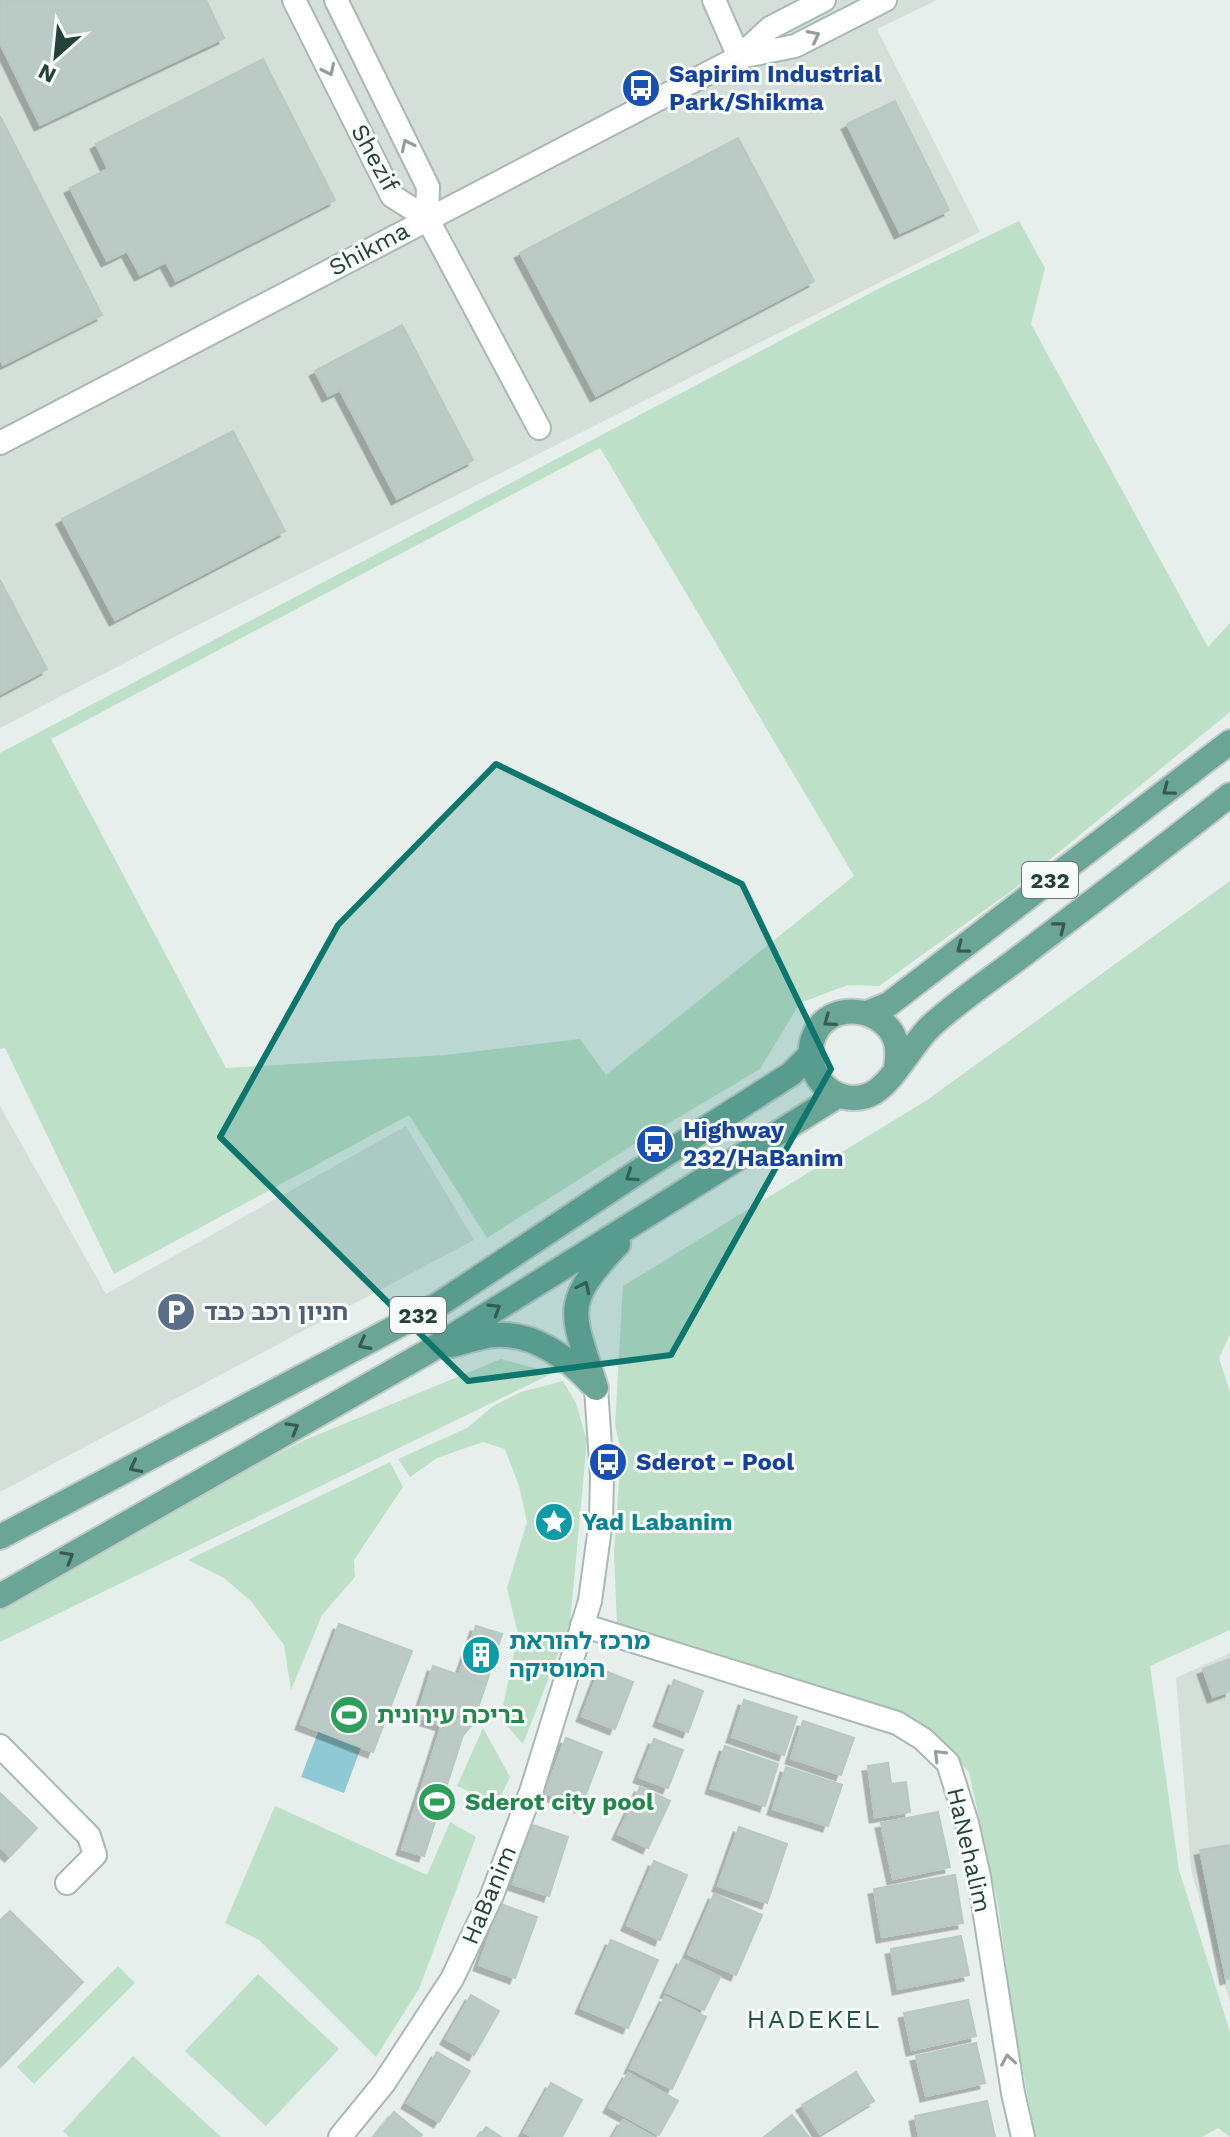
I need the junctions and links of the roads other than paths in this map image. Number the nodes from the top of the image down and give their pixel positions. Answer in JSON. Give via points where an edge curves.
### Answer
{"nodes":[{"id":1,"x":294,"y":0,"type":"edge"},
{"id":2,"x":336,"y":0,"type":"edge"},
{"id":3,"x":714,"y":0,"type":"edge"},
{"id":4,"x":824,"y":0,"type":"edge"},
{"id":5,"x":885,"y":0,"type":"edge"},
{"id":6,"x":739,"y":57,"type":"junction"},
{"id":7,"x":427,"y":218,"type":"junction"},
{"id":8,"x":539,"y":428,"type":"dead end"},
{"id":9,"x":0,"y":443,"type":"edge"},
{"id":10,"x":1230,"y":742,"type":"edge"},
{"id":11,"x":1230,"y":795,"type":"edge"},
{"id":12,"x":867,"y":1013,"type":"junction"},
{"id":13,"x":811,"y":1054,"type":"junction"},
{"id":14,"x":896,"y":1069,"type":"junction"},
{"id":15,"x":839,"y":1095,"type":"junction"},
{"id":16,"x":645,"y":1216,"type":"junction"},
{"id":17,"x":429,"y":1351,"type":"junction"},
{"id":18,"x":596,"y":1388,"type":"junction"},
{"id":19,"x":0,"y":1537,"type":"edge"},
{"id":20,"x":0,"y":1596,"type":"edge"},
{"id":21,"x":582,"y":1625,"type":"junction"},
{"id":22,"x":0,"y":1746,"type":"edge"},
{"id":23,"x":67,"y":1883,"type":"dead end"},
{"id":24,"x":340,"y":2137,"type":"edge"},
{"id":25,"x":1023,"y":2137,"type":"edge"}],
"edges":[{"from":1,"to":7,"type":"street","name":"Shezif","one_way":true,"via":[[392,196]]},
{"from":7,"to":2,"type":"street","name":"Shezif","one_way":true,"via":[[428,187]]},
{"from":3,"to":6,"type":"street"},
{"from":4,"to":6,"type":"street","name":"Shikma","via":[[770,28]]},
{"from":6,"to":5,"type":"street","name":"Shikma","one_way":true,"via":[[795,46]]},
{"from":6,"to":7,"type":"street","name":"Shikma"},
{"from":7,"to":8,"type":"street"},
{"from":7,"to":9,"type":"street","name":"Shikma"},
{"from":10,"to":12,"type":"main road","number":"232","one_way":true,"via":[[889,1004]]},
{"from":14,"to":11,"type":"main road","number":"232","one_way":true,"via":[[932,1025]]},
{"from":12,"to":13,"type":"main road","one_way":true,"via":[[848,1010],[826,1020],[814,1035]]},
{"from":12,"to":14,"type":"main road","via":[[888,1026],[895,1039]]},
{"from":13,"to":15,"type":"main road","via":[[817,1077]]},
{"from":13,"to":19,"type":"main road","number":"232","one_way":true,"via":[[791,1074],[441,1303]]},
{"from":14,"to":15,"type":"main road","via":[[867,1096]]},
{"from":15,"to":16,"type":"main road","number":"232"},
{"from":17,"to":16,"type":"main road","number":"232","one_way":true},
{"from":18,"to":16,"type":"main road","one_way":true,"via":[[578,1334],[579,1292]]},
{"from":17,"to":18,"type":"main road","via":[[495,1335],[535,1342],[553,1350]]},
{"from":20,"to":17,"type":"main road","number":"232","one_way":true},
{"from":18,"to":21,"type":"street","name":"HaBanim","via":[[601,1520]]},
{"from":21,"to":24,"type":"street","name":"HaBanim","via":[[532,1789],[492,1895],[452,1979],[415,2039]]},
{"from":25,"to":21,"type":"street","name":"HaNehalim","one_way":true,"via":[[979,1877],[948,1763],[897,1723]]},
{"from":22,"to":23,"type":"street","via":[[89,1836],[95,1855]]}]}
